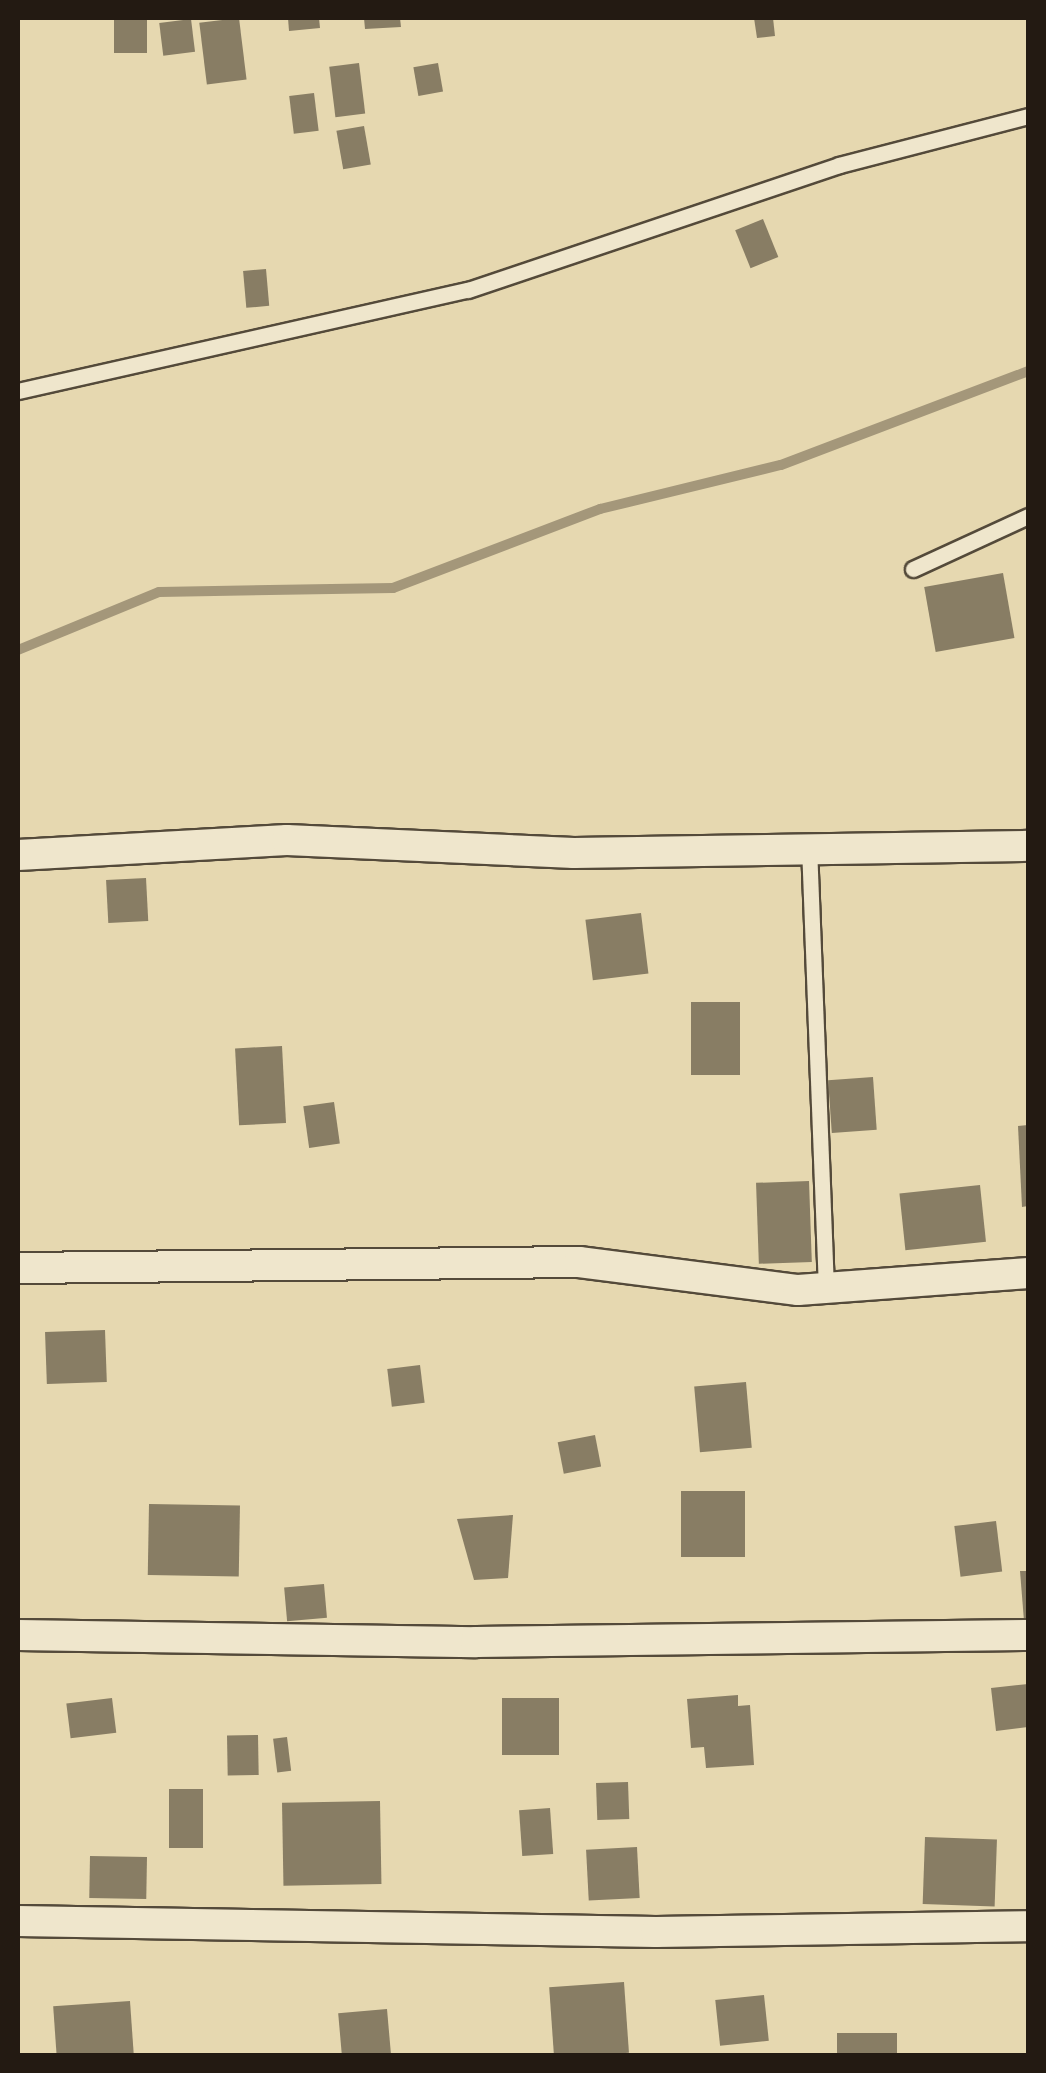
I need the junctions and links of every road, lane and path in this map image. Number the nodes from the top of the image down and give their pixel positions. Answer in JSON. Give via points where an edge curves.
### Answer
{"nodes":[{"id":1,"x":1028,"y":116,"type":"edge"},
{"id":2,"x":18,"y":392,"type":"edge"},
{"id":3,"x":1028,"y":516,"type":"edge"},
{"id":4,"x":913,"y":569,"type":"dead end"},
{"id":5,"x":809,"y":846,"type":"junction"},
{"id":6,"x":1028,"y":846,"type":"edge"},
{"id":7,"x":18,"y":855,"type":"edge"},
{"id":8,"x":18,"y":1268,"type":"edge"},
{"id":9,"x":1028,"y":1273,"type":"edge"},
{"id":10,"x":826,"y":1289,"type":"junction"},
{"id":11,"x":18,"y":1635,"type":"edge"},
{"id":12,"x":1028,"y":1635,"type":"edge"},
{"id":13,"x":18,"y":1921,"type":"edge"},
{"id":14,"x":1028,"y":1926,"type":"edge"}],
"edges":[{"from":1,"to":2,"type":"lane","via":[[839,165],[468,290]]},
{"from":3,"to":4,"type":"lane"},
{"from":5,"to":6,"type":"street"},
{"from":5,"to":7,"type":"street","via":[[574,853],[287,840]]},
{"from":5,"to":10,"type":"lane"},
{"from":8,"to":10,"type":"street","via":[[579,1262]]},
{"from":9,"to":10,"type":"street"},
{"from":11,"to":12,"type":"street","via":[[476,1642]]},
{"from":13,"to":14,"type":"street","via":[[656,1932]]}]}
